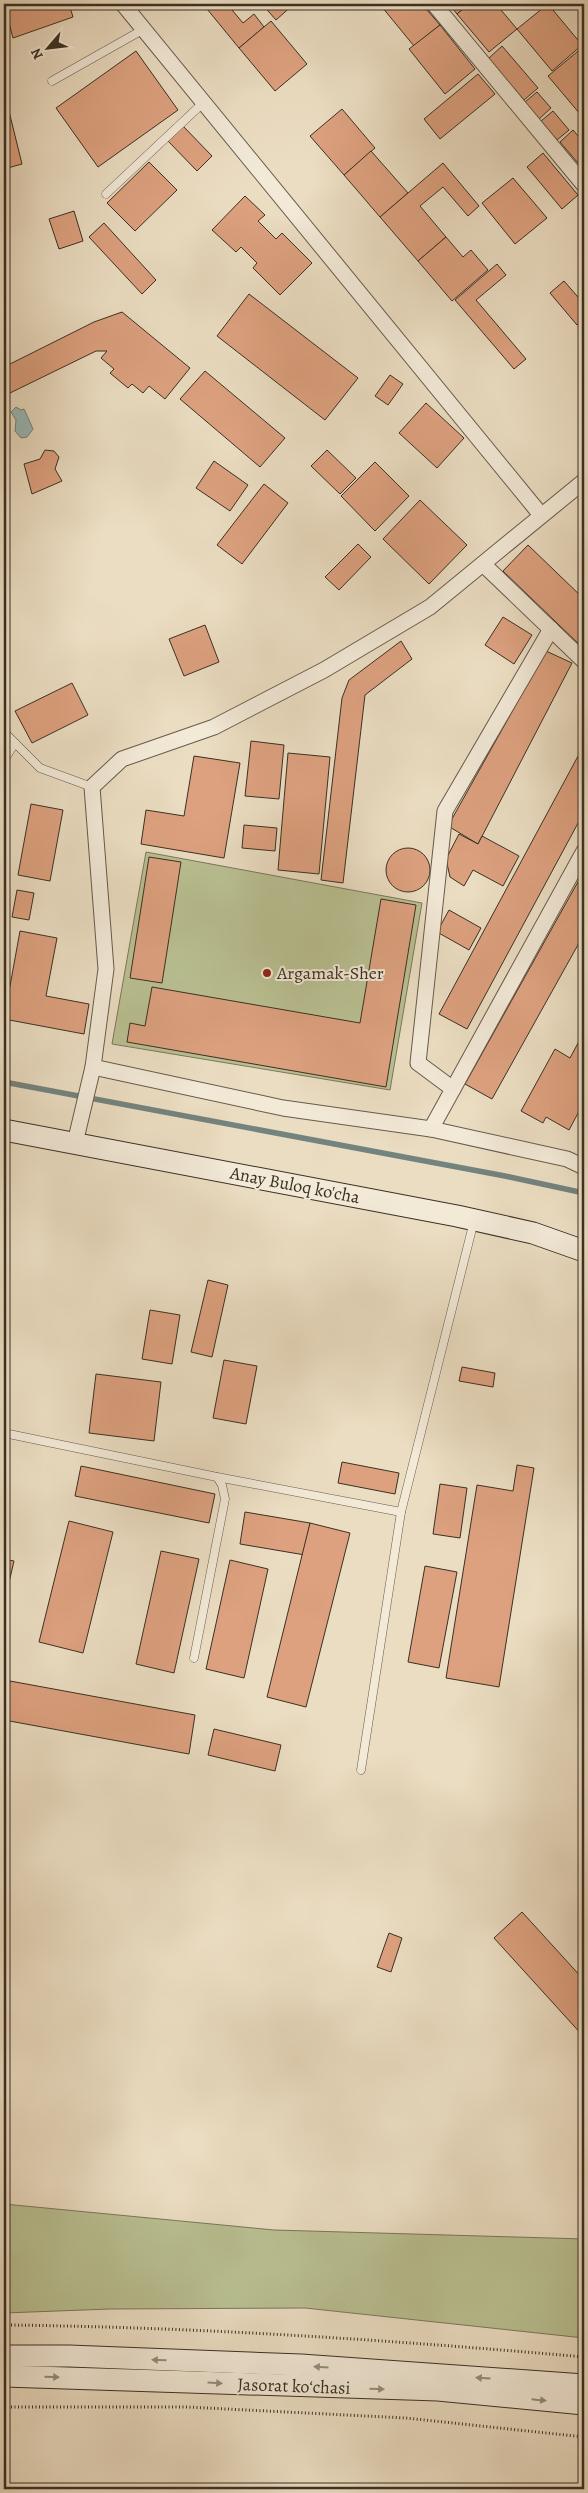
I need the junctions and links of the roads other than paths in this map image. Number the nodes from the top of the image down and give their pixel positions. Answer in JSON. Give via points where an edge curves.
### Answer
{"nodes":[{"id":1,"x":123,"y":4,"type":"edge"},
{"id":2,"x":434,"y":4,"type":"edge"},
{"id":3,"x":144,"y":29,"type":"junction"},
{"id":4,"x":52,"y":81,"type":"dead end"},
{"id":5,"x":204,"y":102,"type":"junction"},
{"id":6,"x":584,"y":185,"type":"edge"},
{"id":7,"x":106,"y":194,"type":"dead end"},
{"id":8,"x":584,"y":482,"type":"edge"},
{"id":9,"x":541,"y":515,"type":"junction"},
{"id":10,"x":483,"y":564,"type":"junction"},
{"id":11,"x":551,"y":629,"type":"junction"},
{"id":12,"x":584,"y":661,"type":"edge"},
{"id":13,"x":4,"y":732,"type":"edge"},
{"id":14,"x":14,"y":743,"type":"junction"},
{"id":15,"x":4,"y":760,"type":"edge"},
{"id":16,"x":92,"y":787,"type":"junction"},
{"id":17,"x":584,"y":851,"type":"edge"},
{"id":18,"x":93,"y":1067,"type":"junction"},
{"id":19,"x":453,"y":1089,"type":"junction"},
{"id":20,"x":431,"y":1129,"type":"junction"},
{"id":21,"x":4,"y":1130,"type":"edge"},
{"id":22,"x":75,"y":1143,"type":"junction"},
{"id":23,"x":584,"y":1167,"type":"edge"},
{"id":24,"x":474,"y":1220,"type":"junction"},
{"id":25,"x":584,"y":1251,"type":"edge"},
{"id":26,"x":4,"y":1433,"type":"edge"},
{"id":27,"x":217,"y":1477,"type":"junction"},
{"id":28,"x":401,"y":1512,"type":"junction"},
{"id":29,"x":194,"y":1658,"type":"dead end"},
{"id":30,"x":361,"y":1770,"type":"dead end"},
{"id":31,"x":4,"y":2356,"type":"edge"},
{"id":32,"x":4,"y":2376,"type":"edge"},
{"id":33,"x":584,"y":2385,"type":"edge"},
{"id":34,"x":584,"y":2404,"type":"edge"}],
"edges":[{"from":1,"to":3,"type":"street"},
{"from":2,"to":6,"type":"street"},
{"from":3,"to":4,"type":"lane"},
{"from":3,"to":5,"type":"street"},
{"from":5,"to":7,"type":"lane"},
{"from":5,"to":9,"type":"street"},
{"from":8,"to":9,"type":"street"},
{"from":9,"to":10,"type":"street"},
{"from":10,"to":11,"type":"street"},
{"from":10,"to":16,"type":"street","via":[[430,607],[324,670],[214,727],[122,759]]},
{"from":11,"to":12,"type":"street"},
{"from":11,"to":19,"type":"street","via":[[445,811],[418,1062]]},
{"from":13,"to":14,"type":"lane"},
{"from":14,"to":15,"type":"lane"},
{"from":14,"to":16,"type":"lane","via":[[40,768]]},
{"from":16,"to":18,"type":"street","via":[[106,969]]},
{"from":17,"to":19,"type":"street"},
{"from":18,"to":20,"type":"street","via":[[283,1108]]},
{"from":18,"to":22,"type":"street"},
{"from":19,"to":20,"type":"street"},
{"from":20,"to":23,"type":"street","via":[[567,1159]]},
{"from":21,"to":22,"type":"main road","name":"Anay Buloq ko'cha"},
{"from":22,"to":24,"type":"main road","name":"Anay Buloq ko'cha"},
{"from":24,"to":25,"type":"main road","name":"Anay Buloq ko'cha","via":[[533,1233]]},
{"from":24,"to":28,"type":"lane"},
{"from":26,"to":27,"type":"lane"},
{"from":27,"to":28,"type":"lane"},
{"from":27,"to":29,"type":"lane","via":[[224,1498]]},
{"from":28,"to":30,"type":"lane"},
{"from":33,"to":31,"type":"main road","name":"Jasorat koʻchasi","one_way":true,"via":[[301,2365]]},
{"from":32,"to":34,"type":"main road","name":"Jasorat koʻchasi","one_way":true,"via":[[438,2390]]}]}
